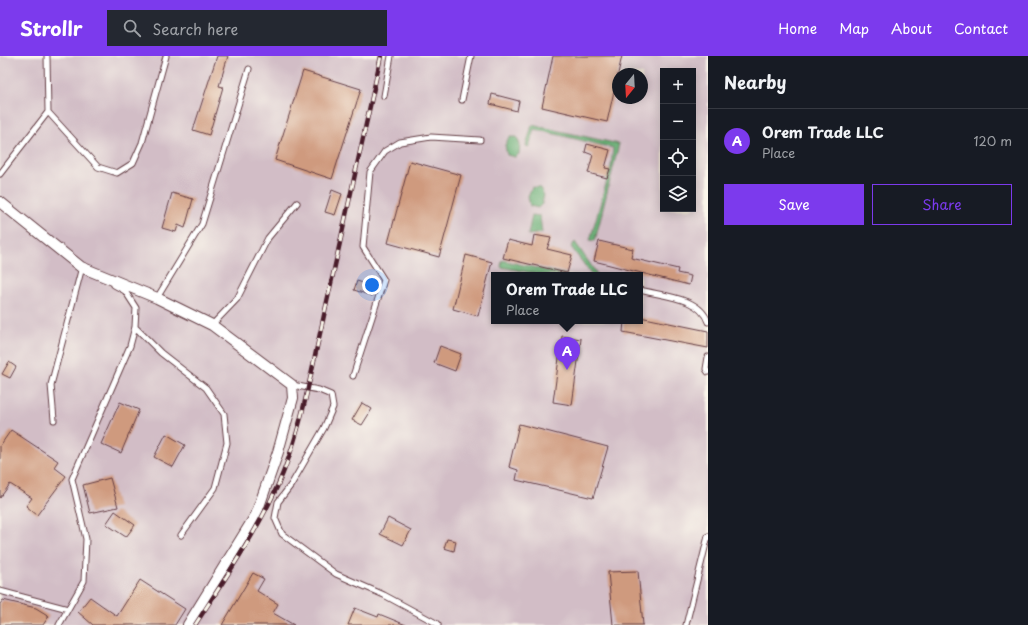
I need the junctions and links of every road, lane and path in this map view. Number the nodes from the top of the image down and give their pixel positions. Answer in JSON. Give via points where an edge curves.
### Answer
{"nodes":[{"id":1,"x":47,"y":56,"type":"edge"},
{"id":2,"x":166,"y":56,"type":"edge"},
{"id":3,"x":391,"y":56,"type":"edge"},
{"id":4,"x":471,"y":56,"type":"edge"},
{"id":5,"x":249,"y":69,"type":"dead end"},
{"id":6,"x":384,"y":96,"type":"dead end"},
{"id":7,"x":462,"y":100,"type":"dead end"},
{"id":8,"x":48,"y":112,"type":"junction"},
{"id":9,"x":480,"y":140,"type":"dead end"},
{"id":10,"x":0,"y":174,"type":"edge"},
{"id":11,"x":0,"y":202,"type":"edge"},
{"id":12,"x":297,"y":203,"type":"dead end"},
{"id":13,"x":81,"y":267,"type":"junction"},
{"id":14,"x":643,"y":291,"type":"edge"},
{"id":15,"x":157,"y":298,"type":"junction"},
{"id":16,"x":708,"y":322,"type":"edge"},
{"id":17,"x":212,"y":325,"type":"junction"},
{"id":18,"x":135,"y":327,"type":"junction"},
{"id":19,"x":708,"y":357,"type":"edge"},
{"id":20,"x":708,"y":372,"type":"edge"},
{"id":21,"x":353,"y":376,"type":"dead end"},
{"id":22,"x":292,"y":385,"type":"junction"},
{"id":23,"x":54,"y":420,"type":"dead end"},
{"id":24,"x":180,"y":535,"type":"dead end"},
{"id":25,"x":708,"y":536,"type":"edge"},
{"id":26,"x":0,"y":591,"type":"edge"},
{"id":27,"x":68,"y":609,"type":"junction"},
{"id":28,"x":59,"y":625,"type":"edge"},
{"id":29,"x":188,"y":625,"type":"edge"},
{"id":30,"x":438,"y":625,"type":"edge"},
{"id":31,"x":686,"y":625,"type":"edge"}],
"edges":[{"from":1,"to":8,"type":"lane"},
{"from":2,"to":8,"type":"lane","via":[[142,143],[133,163],[116,174],[98,166]]},
{"from":3,"to":6,"type":"lane"},
{"from":4,"to":7,"type":"lane"},
{"from":5,"to":15,"type":"lane","via":[[202,224]]},
{"from":8,"to":10,"type":"lane"},
{"from":9,"to":21,"type":"lane","via":[[431,137],[400,142],[385,151],[370,172],[363,246],[384,280]]},
{"from":11,"to":13,"type":"street"},
{"from":12,"to":17,"type":"lane","via":[[268,238],[237,299]]},
{"from":13,"to":15,"type":"street"},
{"from":13,"to":18,"type":"lane","via":[[125,291],[136,308]]},
{"from":13,"to":23,"type":"lane","via":[[51,385]]},
{"from":14,"to":16,"type":"lane","via":[[689,302],[703,311]]},
{"from":15,"to":17,"type":"street"},
{"from":17,"to":22,"type":"street"},
{"from":18,"to":24,"type":"lane","via":[[161,353],[206,388],[224,414],[226,443],[215,488]]},
{"from":18,"to":27,"type":"lane","via":[[130,346],[72,480],[86,539],[84,580]]},
{"from":19,"to":20,"type":"lane"},
{"from":22,"to":29,"type":"street","via":[[292,398],[278,452],[256,516]]},
{"from":22,"to":30,"type":"lane","via":[[331,395],[333,407],[324,428],[291,485],[278,502],[275,518],[282,534],[336,574],[384,595]]},
{"from":25,"to":31,"type":"lane"},
{"from":26,"to":27,"type":"lane"},
{"from":27,"to":28,"type":"lane"}]}
